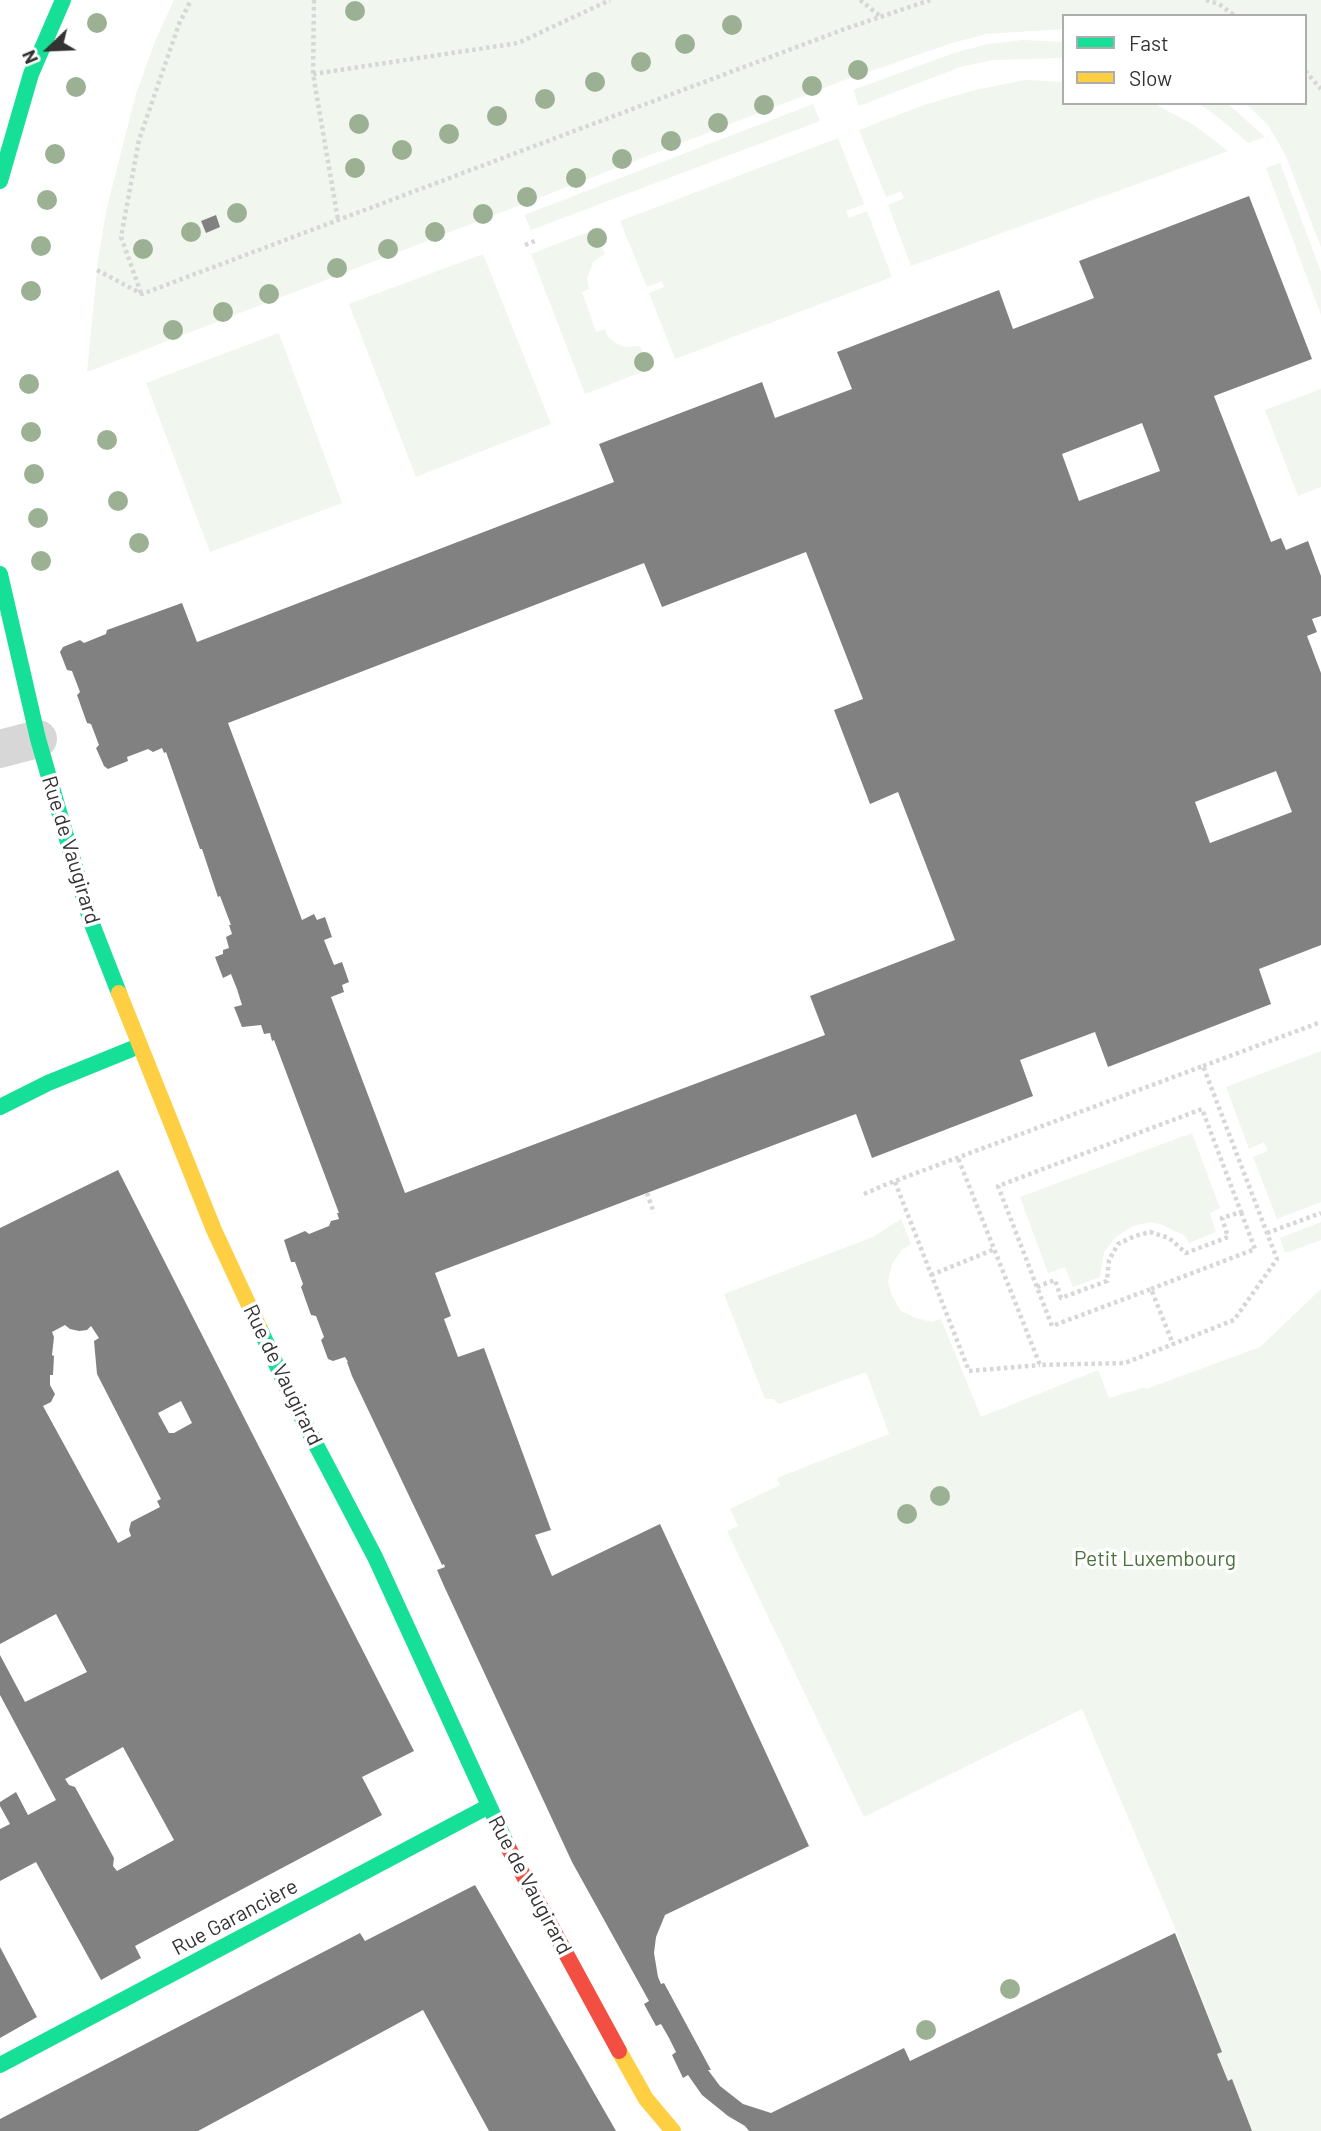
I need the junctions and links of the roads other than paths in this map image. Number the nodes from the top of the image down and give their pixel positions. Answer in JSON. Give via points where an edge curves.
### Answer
{"nodes":[{"id":1,"x":63,"y":0,"type":"edge"},
{"id":2,"x":1,"y":172,"type":"edge"},
{"id":3,"x":0,"y":575,"type":"edge"},
{"id":4,"x":38,"y":739,"type":"junction"},
{"id":5,"x":0,"y":750,"type":"edge"},
{"id":6,"x":139,"y":1046,"type":"junction"},
{"id":7,"x":0,"y":1107,"type":"edge"},
{"id":8,"x":489,"y":1806,"type":"junction"},
{"id":9,"x":0,"y":2065,"type":"edge"},
{"id":10,"x":673,"y":2131,"type":"edge"}],
"edges":[{"from":1,"to":2,"type":"street","via":[[31,74]]},
{"from":3,"to":4,"type":"street","name":"Rue de Vaugirard"},
{"from":4,"to":5,"type":"street"},
{"from":4,"to":6,"type":"street","name":"Rue de Vaugirard","via":[[90,919]]},
{"from":6,"to":7,"type":"street"},
{"from":6,"to":8,"type":"street","name":"Rue de Vaugirard","via":[[293,1401],[375,1557]]},
{"from":8,"to":9,"type":"street","name":"Rue Garancière"},
{"from":8,"to":10,"type":"street","name":"Rue de Vaugirard","via":[[646,2099]]}]}
